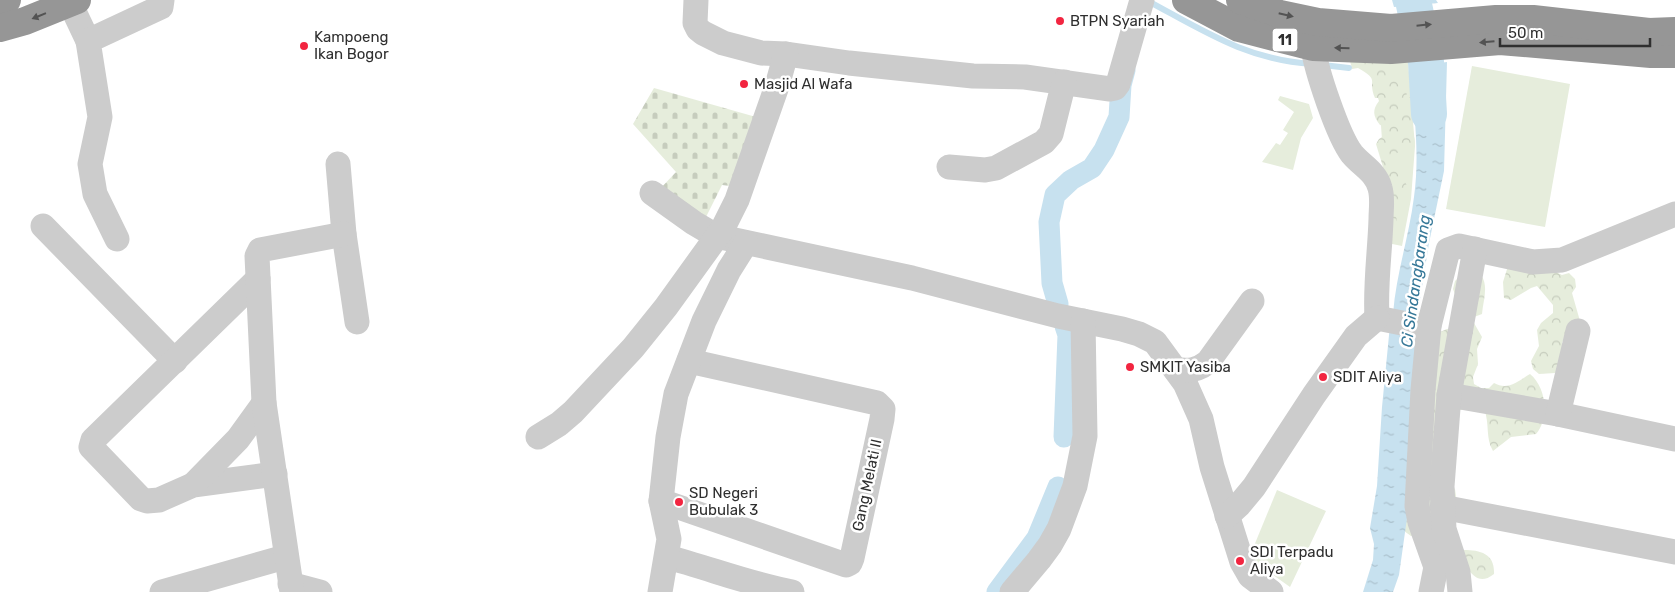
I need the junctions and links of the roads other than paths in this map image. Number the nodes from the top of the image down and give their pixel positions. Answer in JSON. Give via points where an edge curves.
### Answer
{"nodes":[{"id":1,"x":7,"y":0,"type":"edge"},
{"id":2,"x":162,"y":0,"type":"edge"},
{"id":3,"x":696,"y":0,"type":"edge"},
{"id":4,"x":1142,"y":0,"type":"edge"},
{"id":5,"x":1186,"y":0,"type":"edge"},
{"id":6,"x":1240,"y":0,"type":"edge"},
{"id":7,"x":74,"y":1,"type":"edge"},
{"id":8,"x":0,"y":2,"type":"edge"},
{"id":9,"x":0,"y":28,"type":"edge"},
{"id":10,"x":1674,"y":37,"type":"edge"},
{"id":11,"x":1391,"y":39,"type":"junction"},
{"id":12,"x":88,"y":41,"type":"junction"},
{"id":13,"x":1313,"y":47,"type":"junction"},
{"id":14,"x":786,"y":54,"type":"junction"},
{"id":15,"x":1064,"y":82,"type":"junction"},
{"id":16,"x":338,"y":164,"type":"dead end"},
{"id":17,"x":949,"y":167,"type":"dead end"},
{"id":18,"x":652,"y":193,"type":"dead end"},
{"id":19,"x":1675,"y":214,"type":"edge"},
{"id":20,"x":43,"y":226,"type":"dead end"},
{"id":21,"x":344,"y":234,"type":"junction"},
{"id":22,"x":716,"y":236,"type":"junction"},
{"id":23,"x":117,"y":239,"type":"dead end"},
{"id":24,"x":746,"y":243,"type":"junction"},
{"id":25,"x":1475,"y":249,"type":"junction"},
{"id":26,"x":258,"y":279,"type":"junction"},
{"id":27,"x":1252,"y":302,"type":"dead end"},
{"id":28,"x":1384,"y":319,"type":"junction"},
{"id":29,"x":1083,"y":321,"type":"junction"},
{"id":30,"x":357,"y":322,"type":"dead end"},
{"id":31,"x":1423,"y":326,"type":"junction"},
{"id":32,"x":1578,"y":331,"type":"dead end"},
{"id":33,"x":175,"y":361,"type":"junction"},
{"id":34,"x":689,"y":361,"type":"junction"},
{"id":35,"x":1175,"y":369,"type":"junction"},
{"id":36,"x":1449,"y":395,"type":"junction"},
{"id":37,"x":264,"y":403,"type":"junction"},
{"id":38,"x":1558,"y":414,"type":"junction"},
{"id":39,"x":538,"y":437,"type":"dead end"},
{"id":40,"x":1675,"y":439,"type":"edge"},
{"id":41,"x":275,"y":474,"type":"junction"},
{"id":42,"x":193,"y":485,"type":"junction"},
{"id":43,"x":661,"y":501,"type":"junction"},
{"id":44,"x":1442,"y":507,"type":"junction"},
{"id":45,"x":1227,"y":516,"type":"junction"},
{"id":46,"x":1675,"y":552,"type":"edge"},
{"id":47,"x":285,"y":556,"type":"junction"},
{"id":48,"x":667,"y":557,"type":"junction"},
{"id":49,"x":291,"y":588,"type":"edge"},
{"id":50,"x":162,"y":592,"type":"edge"},
{"id":51,"x":320,"y":592,"type":"edge"},
{"id":52,"x":660,"y":592,"type":"edge"},
{"id":53,"x":792,"y":592,"type":"edge"},
{"id":54,"x":1012,"y":592,"type":"edge"},
{"id":55,"x":1271,"y":592,"type":"edge"},
{"id":56,"x":1431,"y":592,"type":"edge"},
{"id":57,"x":1460,"y":592,"type":"edge"}],
"edges":[{"from":1,"to":8,"type":"highway"},
{"from":2,"to":12,"type":"street","via":[[161,7]]},
{"from":3,"to":14,"type":"street","via":[[695,23],[703,33],[739,48]]},
{"from":4,"to":15,"type":"street","via":[[1115,88],[1102,89]]},
{"from":5,"to":13,"type":"highway","number":"11","via":[[1240,28]]},
{"from":6,"to":11,"type":"highway","number":"11","one_way":true,"via":[[1280,14]]},
{"from":7,"to":9,"type":"highway","one_way":true,"via":[[25,22]]},
{"from":7,"to":12,"type":"street"},
{"from":10,"to":11,"type":"highway","number":"11","via":[[1651,54],[1500,41],[1456,33]]},
{"from":11,"to":13,"type":"highway","number":"11","one_way":true},
{"from":12,"to":23,"type":"street","via":[[100,117],[90,164],[95,194]]},
{"from":13,"to":28,"type":"street","via":[[1316,66],[1344,141],[1353,155],[1377,178],[1380,189],[1381,230],[1375,295]]},
{"from":14,"to":15,"type":"street","via":[[973,76]]},
{"from":14,"to":22,"type":"street","via":[[738,200]]},
{"from":15,"to":17,"type":"street","via":[[1051,134],[1044,142],[996,168]]},
{"from":16,"to":21,"type":"street"},
{"from":18,"to":22,"type":"street"},
{"from":19,"to":25,"type":"street","via":[[1562,260],[1533,262]]},
{"from":20,"to":33,"type":"street"},
{"from":21,"to":26,"type":"street","via":[[260,250],[257,256]]},
{"from":21,"to":30,"type":"street"},
{"from":22,"to":24,"type":"street"},
{"from":22,"to":39,"type":"street","via":[[633,348],[566,418]]},
{"from":24,"to":29,"type":"street","via":[[912,278]]},
{"from":24,"to":34,"type":"street","via":[[704,321]]},
{"from":25,"to":31,"type":"street","via":[[1458,246],[1448,250]]},
{"from":25,"to":36,"type":"street"},
{"from":26,"to":33,"type":"street"},
{"from":26,"to":37,"type":"street"},
{"from":27,"to":35,"type":"street","via":[[1208,362],[1194,370]]},
{"from":28,"to":31,"type":"street"},
{"from":28,"to":45,"type":"street","via":[[1356,336],[1254,487]]},
{"from":29,"to":35,"type":"street","via":[[1131,331],[1156,342]]},
{"from":29,"to":54,"type":"street","via":[[1085,436],[1075,486],[1050,545]]},
{"from":31,"to":56,"type":"street","via":[[1418,506],[1420,522],[1436,568]]},
{"from":32,"to":38,"type":"street"},
{"from":33,"to":42,"type":"street","via":[[93,440],[91,447],[141,499],[159,500]]},
{"from":34,"to":43,"type":"street","via":[[676,394]]},
{"from":34,"to":43,"type":"street","name":"Gang Melati II","via":[[877,404],[883,409],[882,419],[852,558],[846,565]]},
{"from":35,"to":45,"type":"street","via":[[1190,391],[1201,419]]},
{"from":36,"to":38,"type":"street"},
{"from":36,"to":44,"type":"street"},
{"from":37,"to":41,"type":"street"},
{"from":37,"to":42,"type":"street","via":[[238,439]]},
{"from":38,"to":40,"type":"street"},
{"from":41,"to":42,"type":"street"},
{"from":41,"to":47,"type":"street"},
{"from":43,"to":48,"type":"street","via":[[669,539]]},
{"from":44,"to":46,"type":"street"},
{"from":44,"to":57,"type":"street","via":[[1444,529],[1458,572]]},
{"from":45,"to":55,"type":"street","via":[[1245,569]]},
{"from":47,"to":49,"type":"street"},
{"from":47,"to":50,"type":"street"},
{"from":48,"to":52,"type":"street"},
{"from":48,"to":53,"type":"street"},
{"from":49,"to":51,"type":"street"}]}
